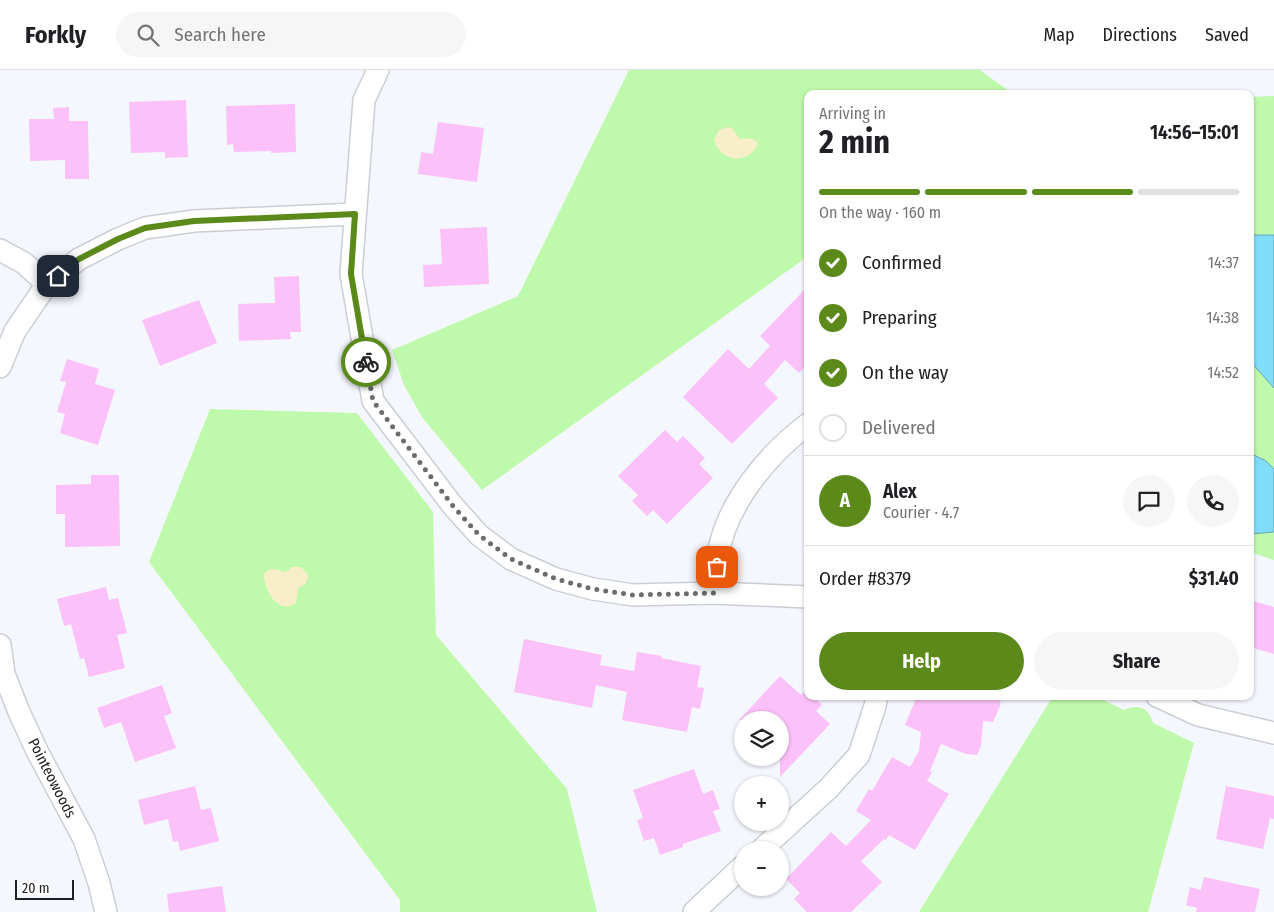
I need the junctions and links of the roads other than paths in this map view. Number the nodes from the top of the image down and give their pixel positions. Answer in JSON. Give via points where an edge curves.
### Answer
{"nodes":[{"id":1,"x":378,"y":70,"type":"edge"},
{"id":2,"x":355,"y":214,"type":"junction"},
{"id":3,"x":0,"y":250,"type":"edge"},
{"id":4,"x":47,"y":284,"type":"junction"},
{"id":5,"x":0,"y":367,"type":"edge"},
{"id":6,"x":804,"y":427,"type":"edge"},
{"id":7,"x":714,"y":593,"type":"junction"},
{"id":8,"x":804,"y":597,"type":"edge"},
{"id":9,"x":0,"y":645,"type":"edge"},
{"id":10,"x":876,"y":700,"type":"edge"},
{"id":11,"x":1166,"y":700,"type":"edge"},
{"id":12,"x":1274,"y":733,"type":"edge"},
{"id":13,"x":771,"y":841,"type":"edge"},
{"id":14,"x":734,"y":874,"type":"edge"},
{"id":15,"x":106,"y":912,"type":"edge"},
{"id":16,"x":694,"y":912,"type":"edge"}],
"edges":[{"from":1,"to":2,"type":"street","via":[[364,100]]},
{"from":2,"to":4,"type":"street","via":[[194,221],[145,228],[79,259]]},
{"from":2,"to":7,"type":"street","via":[[351,274],[373,401],[479,535],[511,559],[556,579],[593,589],[633,595]]},
{"from":3,"to":4,"type":"street","via":[[24,263]]},
{"from":4,"to":5,"type":"street","via":[[15,331]]},
{"from":6,"to":7,"type":"street","via":[[788,439],[754,476],[737,502],[718,553]]},
{"from":7,"to":8,"type":"street"},
{"from":9,"to":15,"type":"street","name":"Pointeowoods","via":[[7,682],[37,751],[84,839]]},
{"from":10,"to":13,"type":"street","via":[[859,755],[828,789]]},
{"from":11,"to":12,"type":"street","via":[[1198,715]]},
{"from":14,"to":16,"type":"street"}]}
